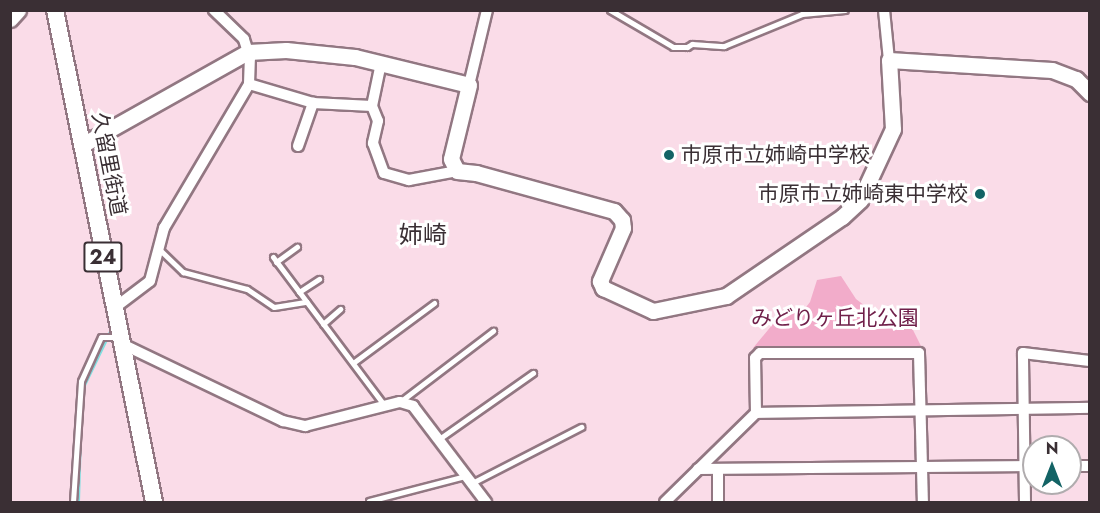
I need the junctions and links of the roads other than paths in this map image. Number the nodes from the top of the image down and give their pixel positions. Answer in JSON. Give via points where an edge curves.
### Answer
{"nodes":[{"id":1,"x":18,"y":10,"type":"edge"},
{"id":2,"x":55,"y":10,"type":"edge"},
{"id":3,"x":214,"y":10,"type":"edge"},
{"id":4,"x":487,"y":10,"type":"edge"},
{"id":5,"x":610,"y":10,"type":"edge"},
{"id":6,"x":845,"y":10,"type":"edge"},
{"id":7,"x":884,"y":10,"type":"edge"},
{"id":8,"x":10,"y":19,"type":"edge"},
{"id":9,"x":248,"y":52,"type":"junction"},
{"id":10,"x":889,"y":60,"type":"junction"},
{"id":11,"x":381,"y":63,"type":"junction"},
{"id":12,"x":249,"y":84,"type":"junction"},
{"id":13,"x":469,"y":84,"type":"junction"},
{"id":14,"x":1089,"y":93,"type":"edge"},
{"id":15,"x":313,"y":103,"type":"junction"},
{"id":16,"x":372,"y":106,"type":"junction"},
{"id":17,"x":82,"y":145,"type":"junction"},
{"id":18,"x":298,"y":146,"type":"dead end"},
{"id":19,"x":457,"y":171,"type":"junction"},
{"id":20,"x":297,"y":247,"type":"dead end"},
{"id":21,"x":160,"y":250,"type":"junction"},
{"id":22,"x":320,"y":279,"type":"dead end"},
{"id":23,"x":299,"y":292,"type":"junction"},
{"id":24,"x":307,"y":302,"type":"junction"},
{"id":25,"x":434,"y":303,"type":"dead end"},
{"id":26,"x":113,"y":309,"type":"junction"},
{"id":27,"x":340,"y":309,"type":"dead end"},
{"id":28,"x":323,"y":324,"type":"junction"},
{"id":29,"x":493,"y":331,"type":"dead end"},
{"id":30,"x":117,"y":339,"type":"junction"},
{"id":31,"x":1089,"y":360,"type":"edge"},
{"id":32,"x":353,"y":363,"type":"junction"},
{"id":33,"x":533,"y":373,"type":"dead end"},
{"id":34,"x":400,"y":402,"type":"junction"},
{"id":35,"x":385,"y":406,"type":"junction"},
{"id":36,"x":1089,"y":408,"type":"edge"},
{"id":37,"x":1024,"y":409,"type":"junction"},
{"id":38,"x":923,"y":410,"type":"junction"},
{"id":39,"x":756,"y":413,"type":"junction"},
{"id":40,"x":581,"y":427,"type":"dead end"},
{"id":41,"x":1026,"y":435,"type":"edge"},
{"id":42,"x":439,"y":439,"type":"junction"},
{"id":43,"x":1022,"y":466,"type":"edge"},
{"id":44,"x":923,"y":467,"type":"junction"},
{"id":45,"x":698,"y":469,"type":"junction"},
{"id":46,"x":718,"y":469,"type":"junction"},
{"id":47,"x":470,"y":480,"type":"junction"},
{"id":48,"x":369,"y":501,"type":"edge"},
{"id":49,"x":73,"y":502,"type":"edge"},
{"id":50,"x":154,"y":502,"type":"edge"},
{"id":51,"x":486,"y":502,"type":"edge"},
{"id":52,"x":665,"y":502,"type":"edge"},
{"id":53,"x":718,"y":502,"type":"edge"},
{"id":54,"x":923,"y":502,"type":"edge"}],
"edges":[{"from":1,"to":8,"type":"street"},
{"from":2,"to":17,"type":"main road","name":"久留里街道","number":"24"},
{"from":3,"to":9,"type":"street","via":[[232,24]]},
{"from":4,"to":13,"type":"street"},
{"from":5,"to":6,"type":"lane","via":[[673,47],[724,46],[802,14]]},
{"from":7,"to":10,"type":"street"},
{"from":9,"to":11,"type":"street","via":[[286,50]]},
{"from":9,"to":12,"type":"street"},
{"from":9,"to":17,"type":"street"},
{"from":10,"to":14,"type":"street","via":[[1052,70],[1076,79]]},
{"from":10,"to":19,"type":"street","via":[[893,129],[860,200],[842,217],[726,296],[691,306],[653,311],[603,288],[600,281],[623,228],[615,211],[476,172]]},
{"from":11,"to":13,"type":"street"},
{"from":11,"to":16,"type":"street"},
{"from":12,"to":15,"type":"street"},
{"from":12,"to":21,"type":"street","via":[[164,228]]},
{"from":13,"to":19,"type":"street","via":[[451,159]]},
{"from":15,"to":16,"type":"street"},
{"from":15,"to":18,"type":"street"},
{"from":16,"to":19,"type":"street","via":[[378,121],[373,143],[384,173],[409,180]]},
{"from":17,"to":26,"type":"main road","name":"久留里街道","number":"24"},
{"from":20,"to":23,"type":"lane","via":[[275,259]]},
{"from":21,"to":24,"type":"lane","via":[[183,272],[247,289],[274,307]]},
{"from":21,"to":26,"type":"street","via":[[150,281]]},
{"from":22,"to":23,"type":"lane"},
{"from":23,"to":24,"type":"lane"},
{"from":24,"to":28,"type":"lane"},
{"from":25,"to":32,"type":"lane"},
{"from":26,"to":30,"type":"main road","name":"久留里街道","number":"24"},
{"from":27,"to":28,"type":"lane"},
{"from":28,"to":32,"type":"lane"},
{"from":29,"to":34,"type":"lane"},
{"from":30,"to":35,"type":"street","via":[[283,421],[305,426],[322,424]]},
{"from":30,"to":49,"type":"lane","via":[[101,338],[91,352],[78,394]]},
{"from":30,"to":50,"type":"main road","name":"久留里街道","number":"24"},
{"from":31,"to":37,"type":"street","via":[[1023,354]]},
{"from":32,"to":35,"type":"lane"},
{"from":33,"to":42,"type":"lane"},
{"from":34,"to":35,"type":"street"},
{"from":34,"to":42,"type":"street","via":[[412,406]]},
{"from":36,"to":37,"type":"street"},
{"from":37,"to":38,"type":"street"},
{"from":37,"to":41,"type":"street"},
{"from":38,"to":39,"type":"street"},
{"from":38,"to":39,"type":"street","via":[[919,354],[760,354],[755,358]]},
{"from":38,"to":44,"type":"street"},
{"from":39,"to":45,"type":"street"},
{"from":40,"to":47,"type":"lane"},
{"from":42,"to":47,"type":"street"},
{"from":43,"to":44,"type":"street"},
{"from":44,"to":46,"type":"street"},
{"from":44,"to":54,"type":"street"},
{"from":45,"to":46,"type":"street"},
{"from":45,"to":52,"type":"street"},
{"from":46,"to":53,"type":"street"},
{"from":47,"to":48,"type":"lane"},
{"from":47,"to":51,"type":"street"}]}
